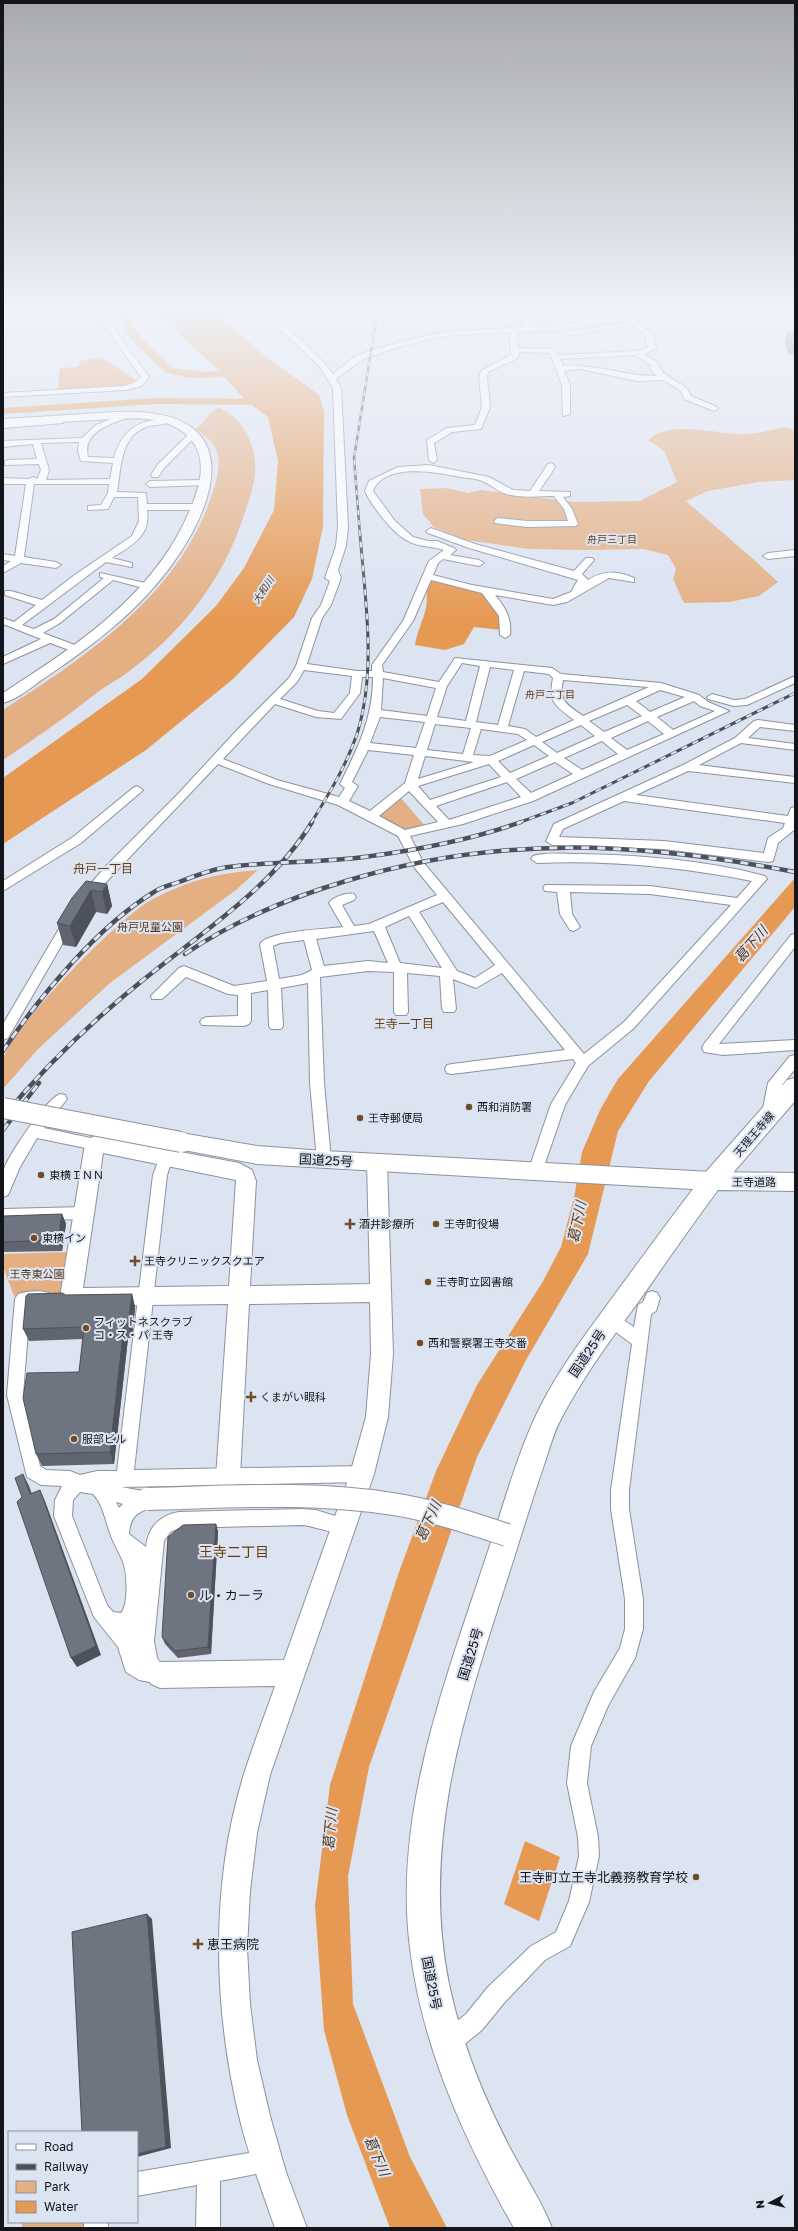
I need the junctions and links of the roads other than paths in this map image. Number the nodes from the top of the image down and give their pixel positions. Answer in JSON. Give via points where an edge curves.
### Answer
{"nodes":[{"id":1,"x":339,"y":412,"type":"edge"},
{"id":2,"x":484,"y":412,"type":"edge"},
{"id":3,"x":124,"y":416,"type":"junction"},
{"id":4,"x":166,"y":421,"type":"junction"},
{"id":5,"x":3,"y":422,"type":"edge"},
{"id":6,"x":25,"y":424,"type":"junction"},
{"id":7,"x":3,"y":426,"type":"edge"},
{"id":8,"x":131,"y":433,"type":"junction"},
{"id":9,"x":145,"y":433,"type":"dead end"},
{"id":10,"x":194,"y":434,"type":"junction"},
{"id":11,"x":84,"y":440,"type":"junction"},
{"id":12,"x":126,"y":441,"type":"junction"},
{"id":13,"x":139,"y":441,"type":"dead end"},
{"id":14,"x":25,"y":443,"type":"junction"},
{"id":15,"x":38,"y":443,"type":"junction"},
{"id":16,"x":3,"y":444,"type":"edge"},
{"id":17,"x":432,"y":460,"type":"dead end"},
{"id":18,"x":42,"y":461,"type":"junction"},
{"id":19,"x":117,"y":461,"type":"junction"},
{"id":20,"x":8,"y":463,"type":"dead end"},
{"id":21,"x":551,"y":466,"type":"dead end"},
{"id":22,"x":155,"y":475,"type":"dead end"},
{"id":23,"x":3,"y":481,"type":"edge"},
{"id":24,"x":37,"y":481,"type":"junction"},
{"id":25,"x":115,"y":481,"type":"junction"},
{"id":26,"x":150,"y":484,"type":"dead end"},
{"id":27,"x":205,"y":484,"type":"junction"},
{"id":28,"x":533,"y":493,"type":"junction"},
{"id":29,"x":112,"y":494,"type":"junction"},
{"id":30,"x":557,"y":494,"type":"junction"},
{"id":31,"x":567,"y":494,"type":"dead end"},
{"id":32,"x":198,"y":506,"type":"junction"},
{"id":33,"x":143,"y":507,"type":"junction"},
{"id":34,"x":91,"y":508,"type":"dead end"},
{"id":35,"x":498,"y":521,"type":"dead end"},
{"id":36,"x":431,"y":531,"type":"dead end"},
{"id":37,"x":795,"y":553,"type":"edge"},
{"id":38,"x":440,"y":556,"type":"junction"},
{"id":39,"x":768,"y":556,"type":"dead end"},
{"id":40,"x":3,"y":557,"type":"edge"},
{"id":41,"x":19,"y":560,"type":"junction"},
{"id":42,"x":104,"y":560,"type":"junction"},
{"id":43,"x":589,"y":560,"type":"dead end"},
{"id":44,"x":479,"y":563,"type":"dead end"},
{"id":45,"x":129,"y":564,"type":"dead end"},
{"id":46,"x":56,"y":565,"type":"dead end"},
{"id":47,"x":3,"y":570,"type":"edge"},
{"id":48,"x":87,"y":571,"type":"junction"},
{"id":49,"x":576,"y":575,"type":"junction"},
{"id":50,"x":427,"y":576,"type":"junction"},
{"id":51,"x":111,"y":577,"type":"junction"},
{"id":52,"x":631,"y":580,"type":"dead end"},
{"id":53,"x":146,"y":586,"type":"junction"},
{"id":54,"x":486,"y":591,"type":"junction"},
{"id":55,"x":8,"y":593,"type":"dead end"},
{"id":56,"x":575,"y":593,"type":"junction"},
{"id":57,"x":43,"y":604,"type":"junction"},
{"id":58,"x":3,"y":621,"type":"edge"},
{"id":59,"x":16,"y":625,"type":"junction"},
{"id":60,"x":35,"y":633,"type":"junction"},
{"id":61,"x":505,"y":635,"type":"dead end"},
{"id":62,"x":50,"y":639,"type":"junction"},
{"id":63,"x":76,"y":649,"type":"junction"},
{"id":64,"x":4,"y":660,"type":"edge"},
{"id":65,"x":486,"y":663,"type":"junction"},
{"id":66,"x":301,"y":666,"type":"junction"},
{"id":67,"x":520,"y":667,"type":"junction"},
{"id":68,"x":357,"y":674,"type":"junction"},
{"id":69,"x":377,"y":674,"type":"junction"},
{"id":70,"x":558,"y":677,"type":"junction"},
{"id":71,"x":795,"y":679,"type":"edge"},
{"id":72,"x":442,"y":686,"type":"junction"},
{"id":73,"x":661,"y":687,"type":"junction"},
{"id":74,"x":695,"y":697,"type":"junction"},
{"id":75,"x":3,"y":699,"type":"edge"},
{"id":76,"x":273,"y":700,"type":"junction"},
{"id":77,"x":628,"y":700,"type":"junction"},
{"id":78,"x":376,"y":713,"type":"junction"},
{"id":79,"x":648,"y":716,"type":"junction"},
{"id":80,"x":431,"y":720,"type":"junction"},
{"id":81,"x":582,"y":720,"type":"junction"},
{"id":82,"x":474,"y":725,"type":"junction"},
{"id":83,"x":502,"y":728,"type":"junction"},
{"id":84,"x":795,"y":728,"type":"edge"},
{"id":85,"x":670,"y":733,"type":"junction"},
{"id":86,"x":602,"y":736,"type":"junction"},
{"id":87,"x":739,"y":740,"type":"junction"},
{"id":88,"x":535,"y":741,"type":"junction"},
{"id":89,"x":364,"y":746,"type":"junction"},
{"id":90,"x":795,"y":747,"type":"edge"},
{"id":91,"x":420,"y":752,"type":"junction"},
{"id":92,"x":625,"y":754,"type":"junction"},
{"id":93,"x":467,"y":757,"type":"junction"},
{"id":94,"x":557,"y":757,"type":"junction"},
{"id":95,"x":216,"y":760,"type":"junction"},
{"id":96,"x":491,"y":760,"type":"junction"},
{"id":97,"x":687,"y":767,"type":"junction"},
{"id":98,"x":581,"y":775,"type":"junction"},
{"id":99,"x":508,"y":778,"type":"junction"},
{"id":100,"x":795,"y":780,"type":"edge"},
{"id":101,"x":410,"y":785,"type":"junction"},
{"id":102,"x":138,"y":790,"type":"dead end"},
{"id":103,"x":623,"y":797,"type":"junction"},
{"id":104,"x":529,"y":798,"type":"junction"},
{"id":105,"x":342,"y":802,"type":"junction"},
{"id":106,"x":428,"y":805,"type":"junction"},
{"id":107,"x":793,"y":815,"type":"edge"},
{"id":108,"x":371,"y":816,"type":"junction"},
{"id":109,"x":446,"y":824,"type":"junction"},
{"id":110,"x":403,"y":834,"type":"junction"},
{"id":111,"x":537,"y":858,"type":"dead end"},
{"id":112,"x":3,"y":887,"type":"edge"},
{"id":113,"x":549,"y":888,"type":"dead end"},
{"id":114,"x":563,"y":888,"type":"junction"},
{"id":115,"x":445,"y":896,"type":"junction"},
{"id":116,"x":350,"y":897,"type":"dead end"},
{"id":117,"x":739,"y":902,"type":"junction"},
{"id":118,"x":412,"y":911,"type":"junction"},
{"id":119,"x":378,"y":926,"type":"junction"},
{"id":120,"x":574,"y":927,"type":"dead end"},
{"id":121,"x":351,"y":931,"type":"junction"},
{"id":122,"x":309,"y":937,"type":"junction"},
{"id":123,"x":793,"y":944,"type":"edge"},
{"id":124,"x":503,"y":966,"type":"junction"},
{"id":125,"x":398,"y":967,"type":"junction"},
{"id":126,"x":316,"y":974,"type":"junction"},
{"id":127,"x":449,"y":974,"type":"junction"},
{"id":128,"x":274,"y":984,"type":"junction"},
{"id":129,"x":244,"y":990,"type":"junction"},
{"id":130,"x":157,"y":996,"type":"dead end"},
{"id":131,"x":449,"y":1009,"type":"dead end"},
{"id":132,"x":401,"y":1012,"type":"dead end"},
{"id":133,"x":207,"y":1022,"type":"dead end"},
{"id":134,"x":276,"y":1026,"type":"dead end"},
{"id":135,"x":3,"y":1035,"type":"edge"},
{"id":136,"x":795,"y":1045,"type":"edge"},
{"id":137,"x":579,"y":1058,"type":"junction"},
{"id":138,"x":795,"y":1060,"type":"edge"},
{"id":139,"x":452,"y":1069,"type":"dead end"},
{"id":140,"x":795,"y":1086,"type":"edge"},
{"id":141,"x":60,"y":1100,"type":"dead end"},
{"id":142,"x":795,"y":1103,"type":"edge"},
{"id":143,"x":3,"y":1108,"type":"edge"},
{"id":144,"x":768,"y":1118,"type":"junction"},
{"id":145,"x":35,"y":1132,"type":"junction"},
{"id":146,"x":95,"y":1144,"type":"junction"},
{"id":147,"x":166,"y":1158,"type":"junction"},
{"id":148,"x":324,"y":1160,"type":"junction"},
{"id":149,"x":377,"y":1163,"type":"junction"},
{"id":150,"x":541,"y":1172,"type":"junction"},
{"id":151,"x":712,"y":1182,"type":"junction"},
{"id":152,"x":795,"y":1182,"type":"edge"},
{"id":153,"x":3,"y":1191,"type":"edge"},
{"id":154,"x":84,"y":1213,"type":"junction"},
{"id":155,"x":3,"y":1215,"type":"edge"},
{"id":156,"x":381,"y":1293,"type":"junction"},
{"id":157,"x":239,"y":1294,"type":"junction"},
{"id":158,"x":146,"y":1296,"type":"junction"},
{"id":159,"x":71,"y":1297,"type":"junction"},
{"id":160,"x":652,"y":1298,"type":"dead end"},
{"id":161,"x":611,"y":1319,"type":"junction"},
{"id":162,"x":640,"y":1341,"type":"junction"},
{"id":163,"x":362,"y":1474,"type":"junction"},
{"id":164,"x":228,"y":1477,"type":"junction"},
{"id":165,"x":125,"y":1478,"type":"junction"},
{"id":166,"x":80,"y":1484,"type":"junction"},
{"id":167,"x":100,"y":1489,"type":"junction"},
{"id":168,"x":148,"y":1499,"type":"junction"},
{"id":169,"x":342,"y":1526,"type":"junction"},
{"id":170,"x":507,"y":1534,"type":"junction"},
{"id":171,"x":120,"y":1539,"type":"junction"},
{"id":172,"x":151,"y":1569,"type":"junction"},
{"id":173,"x":147,"y":1616,"type":"junction"},
{"id":174,"x":113,"y":1626,"type":"junction"},
{"id":175,"x":291,"y":1672,"type":"junction"},
{"id":176,"x":160,"y":1675,"type":"junction"},
{"id":177,"x":447,"y":2044,"type":"junction"},
{"id":178,"x":266,"y":2162,"type":"junction"},
{"id":179,"x":209,"y":2172,"type":"junction"},
{"id":180,"x":138,"y":2184,"type":"edge"},
{"id":181,"x":208,"y":2228,"type":"edge"},
{"id":182,"x":291,"y":2228,"type":"edge"},
{"id":183,"x":534,"y":2228,"type":"edge"}],
"edges":[{"from":1,"to":66,"type":"street","via":[[344,518],[341,546],[333,570],[336,578],[326,605],[317,618]]},
{"from":2,"to":17,"type":"street","via":[[478,427],[450,430],[430,442]]},
{"from":3,"to":4,"type":"street","via":[[145,416]]},
{"from":3,"to":5,"type":"street"},
{"from":3,"to":6,"type":"street"},
{"from":3,"to":11,"type":"street","via":[[100,425]]},
{"from":4,"to":8,"type":"street","via":[[143,425]]},
{"from":4,"to":10,"type":"street"},
{"from":6,"to":7,"type":"street"},
{"from":6,"to":14,"type":"street"},
{"from":8,"to":9,"type":"street"},
{"from":8,"to":12,"type":"street"},
{"from":10,"to":22,"type":"street"},
{"from":10,"to":27,"type":"street","via":[[205,448],[208,471]]},
{"from":11,"to":15,"type":"street"},
{"from":11,"to":19,"type":"street","via":[[81,453],[84,459]]},
{"from":12,"to":13,"type":"street"},
{"from":12,"to":19,"type":"street"},
{"from":14,"to":15,"type":"street"},
{"from":14,"to":16,"type":"street"},
{"from":15,"to":18,"type":"street"},
{"from":18,"to":20,"type":"street"},
{"from":18,"to":24,"type":"street","via":[[45,470]]},
{"from":19,"to":25,"type":"street"},
{"from":21,"to":28,"type":"street","via":[[549,473]]},
{"from":23,"to":24,"type":"street"},
{"from":24,"to":25,"type":"street"},
{"from":24,"to":41,"type":"street","via":[[29,486]]},
{"from":25,"to":29,"type":"street"},
{"from":26,"to":27,"type":"street"},
{"from":27,"to":32,"type":"street"},
{"from":28,"to":30,"type":"street"},
{"from":28,"to":38,"type":"street","via":[[512,493],[486,479],[429,468],[401,469],[375,480],[370,487],[370,495],[392,523],[410,539],[434,543],[451,550]]},
{"from":29,"to":33,"type":"street","via":[[143,495]]},
{"from":29,"to":34,"type":"street","via":[[105,507]]},
{"from":30,"to":31,"type":"street"},
{"from":30,"to":35,"type":"street","via":[[568,509],[573,524]]},
{"from":32,"to":33,"type":"street"},
{"from":32,"to":53,"type":"street","via":[[175,551]]},
{"from":33,"to":42,"type":"street","via":[[146,518],[140,532]]},
{"from":36,"to":49,"type":"street","via":[[472,546]]},
{"from":37,"to":39,"type":"street"},
{"from":38,"to":44,"type":"street"},
{"from":38,"to":50,"type":"street","via":[[434,561]]},
{"from":40,"to":41,"type":"street"},
{"from":41,"to":46,"type":"street"},
{"from":41,"to":47,"type":"street"},
{"from":42,"to":45,"type":"street"},
{"from":42,"to":48,"type":"street"},
{"from":43,"to":49,"type":"street"},
{"from":48,"to":51,"type":"street"},
{"from":48,"to":57,"type":"street"},
{"from":49,"to":56,"type":"street","via":[[583,580]]},
{"from":50,"to":54,"type":"street"},
{"from":50,"to":69,"type":"street","via":[[410,617],[392,646],[381,657],[376,668]]},
{"from":51,"to":53,"type":"street"},
{"from":51,"to":60,"type":"street","via":[[57,621]]},
{"from":52,"to":56,"type":"street","via":[[618,574],[606,574]]},
{"from":53,"to":63,"type":"street","via":[[110,622]]},
{"from":54,"to":56,"type":"street","via":[[553,602]]},
{"from":54,"to":61,"type":"street","via":[[506,618]]},
{"from":55,"to":57,"type":"street"},
{"from":57,"to":59,"type":"street"},
{"from":58,"to":59,"type":"street"},
{"from":59,"to":60,"type":"street"},
{"from":60,"to":62,"type":"street"},
{"from":62,"to":63,"type":"street"},
{"from":62,"to":64,"type":"street"},
{"from":63,"to":75,"type":"street"},
{"from":65,"to":67,"type":"street"},
{"from":65,"to":72,"type":"street","via":[[459,660]]},
{"from":65,"to":82,"type":"street"},
{"from":66,"to":68,"type":"street"},
{"from":66,"to":76,"type":"street","via":[[293,680]]},
{"from":67,"to":70,"type":"street","via":[[552,671]]},
{"from":67,"to":83,"type":"street"},
{"from":68,"to":69,"type":"street"},
{"from":68,"to":76,"type":"street","via":[[356,692],[337,717],[316,714]]},
{"from":69,"to":72,"type":"street"},
{"from":69,"to":78,"type":"street"},
{"from":70,"to":73,"type":"street"},
{"from":70,"to":81,"type":"street","via":[[555,693],[558,702]]},
{"from":71,"to":73,"type":"street","via":[[741,703],[727,702],[663,683]]},
{"from":72,"to":80,"type":"street"},
{"from":73,"to":74,"type":"street"},
{"from":73,"to":77,"type":"street"},
{"from":74,"to":79,"type":"street"},
{"from":74,"to":85,"type":"street","via":[[704,704],[724,711]]},
{"from":76,"to":95,"type":"street"},
{"from":77,"to":79,"type":"street"},
{"from":77,"to":81,"type":"street"},
{"from":78,"to":80,"type":"street"},
{"from":78,"to":89,"type":"street"},
{"from":79,"to":85,"type":"street"},
{"from":79,"to":86,"type":"street"},
{"from":80,"to":82,"type":"street"},
{"from":80,"to":91,"type":"street"},
{"from":81,"to":86,"type":"street"},
{"from":81,"to":88,"type":"street"},
{"from":82,"to":83,"type":"street"},
{"from":82,"to":93,"type":"street"},
{"from":83,"to":88,"type":"street","via":[[520,731]]},
{"from":84,"to":87,"type":"street","via":[[758,723]]},
{"from":85,"to":92,"type":"street"},
{"from":86,"to":92,"type":"street"},
{"from":86,"to":94,"type":"street"},
{"from":87,"to":90,"type":"street"},
{"from":87,"to":97,"type":"street"},
{"from":88,"to":94,"type":"street"},
{"from":88,"to":96,"type":"street"},
{"from":89,"to":91,"type":"street"},
{"from":89,"to":105,"type":"street","via":[[346,784],[352,786]]},
{"from":91,"to":93,"type":"street"},
{"from":91,"to":101,"type":"street"},
{"from":92,"to":98,"type":"street"},
{"from":93,"to":96,"type":"street"},
{"from":94,"to":98,"type":"street"},
{"from":94,"to":99,"type":"street"},
{"from":95,"to":105,"type":"street","via":[[273,782]]},
{"from":95,"to":135,"type":"street","via":[[111,868],[76,910]]},
{"from":96,"to":99,"type":"street"},
{"from":96,"to":101,"type":"street"},
{"from":97,"to":100,"type":"street"},
{"from":97,"to":103,"type":"street"},
{"from":98,"to":104,"type":"street"},
{"from":99,"to":104,"type":"street"},
{"from":99,"to":106,"type":"street"},
{"from":101,"to":106,"type":"street"},
{"from":101,"to":108,"type":"street"},
{"from":102,"to":112,"type":"street","via":[[77,840]]},
{"from":103,"to":107,"type":"street"},
{"from":103,"to":107,"type":"street","via":[[558,828],[552,841],[664,845],[769,858],[772,841],[788,830]]},
{"from":104,"to":109,"type":"street"},
{"from":105,"to":108,"type":"street"},
{"from":106,"to":109,"type":"street"},
{"from":108,"to":110,"type":"street"},
{"from":109,"to":110,"type":"street"},
{"from":110,"to":115,"type":"street","via":[[418,864]]},
{"from":111,"to":117,"type":"street","via":[[593,858],[675,863],[761,880]]},
{"from":113,"to":114,"type":"street"},
{"from":114,"to":117,"type":"street","via":[[650,890]]},
{"from":114,"to":120,"type":"street","via":[[566,914]]},
{"from":115,"to":118,"type":"street"},
{"from":115,"to":124,"type":"street"},
{"from":116,"to":121,"type":"street","via":[[335,903]]},
{"from":117,"to":137,"type":"street","via":[[629,1025]]},
{"from":118,"to":119,"type":"street"},
{"from":118,"to":127,"type":"street","via":[[442,956]]},
{"from":119,"to":121,"type":"street"},
{"from":119,"to":125,"type":"street"},
{"from":121,"to":122,"type":"street"},
{"from":122,"to":126,"type":"street"},
{"from":122,"to":128,"type":"street","via":[[278,939],[266,944]]},
{"from":123,"to":136,"type":"street","via":[[708,1048],[723,1050]]},
{"from":124,"to":127,"type":"street","via":[[476,983]]},
{"from":124,"to":137,"type":"street"},
{"from":125,"to":126,"type":"street","via":[[360,966]]},
{"from":125,"to":127,"type":"street"},
{"from":125,"to":132,"type":"street"},
{"from":126,"to":128,"type":"street","via":[[305,979]]},
{"from":126,"to":148,"type":"street","via":[[317,1083]]},
{"from":127,"to":131,"type":"street"},
{"from":128,"to":129,"type":"street"},
{"from":128,"to":134,"type":"street"},
{"from":129,"to":130,"type":"street","via":[[227,990],[184,972]]},
{"from":129,"to":133,"type":"street","via":[[244,1021]]},
{"from":137,"to":139,"type":"street"},
{"from":137,"to":150,"type":"street","via":[[558,1104]]},
{"from":138,"to":144,"type":"street","via":[[775,1083]]},
{"from":140,"to":144,"type":"main road","name":"天理王寺線"},
{"from":141,"to":145,"type":"street"},
{"from":142,"to":144,"type":"street"},
{"from":143,"to":148,"type":"main road","name":"国道25号","bridge":true,"via":[[257,1155]]},
{"from":144,"to":151,"type":"main road","name":"天理王寺線"},
{"from":145,"to":146,"type":"street"},
{"from":145,"to":153,"type":"street","via":[[16,1161]]},
{"from":146,"to":147,"type":"street"},
{"from":146,"to":154,"type":"street"},
{"from":147,"to":157,"type":"street","via":[[239,1171],[245,1176]]},
{"from":147,"to":158,"type":"street","via":[[160,1175]]},
{"from":148,"to":149,"type":"main road","name":"国道25号"},
{"from":149,"to":150,"type":"main road","name":"国道25号"},
{"from":149,"to":156,"type":"street"},
{"from":150,"to":151,"type":"main road","name":"国道25号"},
{"from":151,"to":152,"type":"main road","name":"王寺道路"},
{"from":151,"to":161,"type":"main road","name":"国道25号"},
{"from":154,"to":155,"type":"street"},
{"from":154,"to":159,"type":"street"},
{"from":156,"to":157,"type":"street"},
{"from":156,"to":163,"type":"street","via":[[381,1390],[377,1417]]},
{"from":157,"to":158,"type":"street"},
{"from":157,"to":164,"type":"street"},
{"from":158,"to":159,"type":"street"},
{"from":158,"to":165,"type":"street"},
{"from":159,"to":166,"type":"street","via":[[23,1299],[15,1395],[33,1471],[38,1477],[72,1479]]},
{"from":160,"to":162,"type":"street","via":[[650,1306],[644,1310]]},
{"from":161,"to":162,"type":"street"},
{"from":161,"to":170,"type":"main road","name":"国道25号","via":[[571,1376],[548,1419]]},
{"from":162,"to":177,"type":"street","via":[[620,1490],[620,1509],[634,1599],[634,1629],[628,1651],[600,1699],[581,1746],[577,1783],[588,1837],[589,1856],[580,1902],[563,1939],[538,1953],[500,1990],[474,2022]]},
{"from":163,"to":164,"type":"street"},
{"from":163,"to":169,"type":"street"},
{"from":164,"to":165,"type":"street"},
{"from":165,"to":166,"type":"street","via":[[92,1479]]},
{"from":166,"to":167,"type":"street"},
{"from":166,"to":174,"type":"street","via":[[70,1488],[65,1495],[62,1504],[63,1516],[96,1602]]},
{"from":167,"to":168,"type":"street"},
{"from":167,"to":171,"type":"street"},
{"from":168,"to":170,"type":"street","bridge":true,"via":[[293,1496],[342,1498],[414,1508]]},
{"from":168,"to":171,"type":"street","via":[[133,1506],[124,1514]]},
{"from":169,"to":172,"type":"street","via":[[316,1518],[302,1517],[170,1521],[163,1526],[155,1540]]},
{"from":169,"to":175,"type":"street"},
{"from":170,"to":177,"type":"main road","name":"国道25号","via":[[440,1754],[424,1836],[421,1891],[426,1946],[436,2005]]},
{"from":171,"to":172,"type":"street","via":[[142,1555]]},
{"from":171,"to":174,"type":"street","via":[[133,1565],[135,1593],[133,1610],[129,1618]]},
{"from":172,"to":173,"type":"street"},
{"from":173,"to":174,"type":"street","via":[[138,1630],[131,1634]]},
{"from":173,"to":176,"type":"street","via":[[146,1652],[149,1662]]},
{"from":174,"to":176,"type":"street","via":[[127,1646],[133,1665],[139,1671]]},
{"from":175,"to":176,"type":"street"},
{"from":175,"to":178,"type":"street","via":[[247,1811],[237,1871],[233,1921],[240,2051],[248,2096]]},
{"from":177,"to":183,"type":"main road","name":"国道25号","via":[[458,2077],[484,2136]]},
{"from":178,"to":179,"type":"street"},
{"from":178,"to":182,"type":"street"},
{"from":179,"to":180,"type":"street"},
{"from":179,"to":181,"type":"street"}]}
